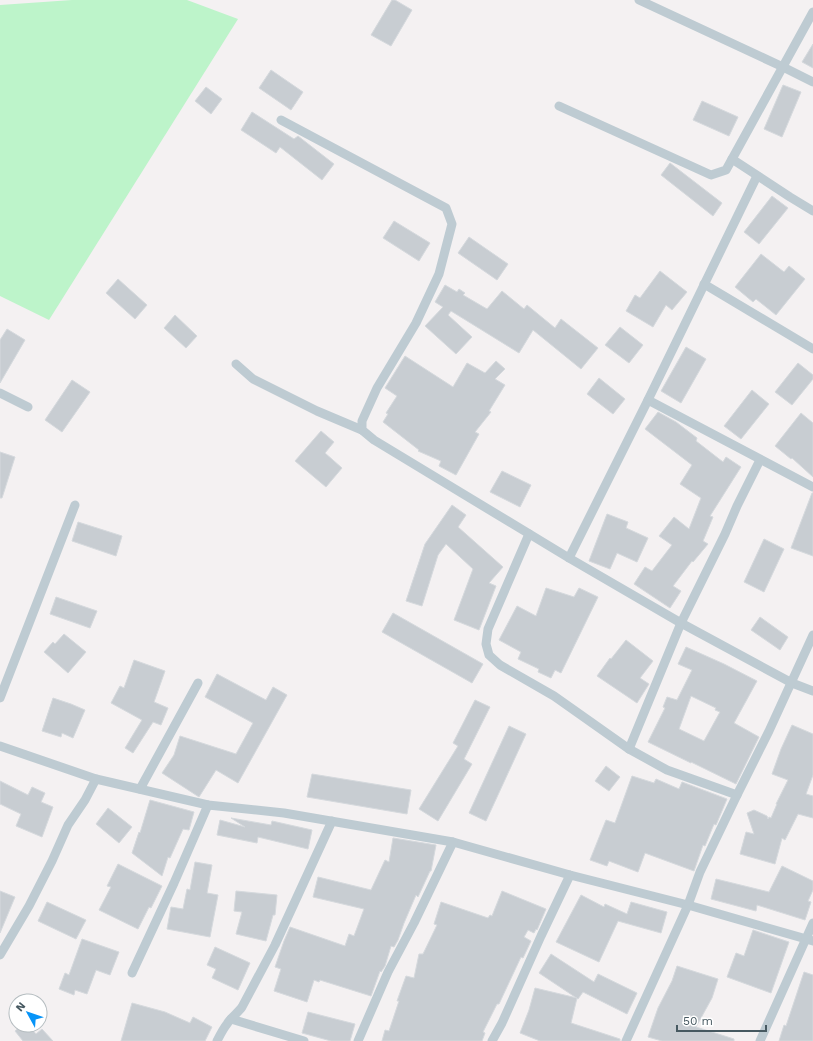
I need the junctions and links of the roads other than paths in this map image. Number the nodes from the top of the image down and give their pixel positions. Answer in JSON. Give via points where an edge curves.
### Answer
{"nodes":[{"id":1,"x":639,"y":0,"type":"edge"},
{"id":2,"x":813,"y":12,"type":"edge"},
{"id":3,"x":783,"y":67,"type":"junction"},
{"id":4,"x":813,"y":82,"type":"edge"},
{"id":5,"x":559,"y":106,"type":"dead end"},
{"id":6,"x":280,"y":120,"type":"dead end"},
{"id":7,"x":732,"y":159,"type":"junction"},
{"id":8,"x":757,"y":176,"type":"junction"},
{"id":9,"x":813,"y":211,"type":"edge"},
{"id":10,"x":704,"y":284,"type":"junction"},
{"id":11,"x":813,"y":349,"type":"edge"},
{"id":12,"x":236,"y":364,"type":"dead end"},
{"id":13,"x":0,"y":393,"type":"edge"},
{"id":14,"x":648,"y":400,"type":"junction"},
{"id":15,"x":28,"y":407,"type":"dead end"},
{"id":16,"x":362,"y":430,"type":"junction"},
{"id":17,"x":760,"y":460,"type":"junction"},
{"id":18,"x":813,"y":488,"type":"edge"},
{"id":19,"x":75,"y":505,"type":"dead end"},
{"id":20,"x":529,"y":534,"type":"junction"},
{"id":21,"x":568,"y":558,"type":"junction"},
{"id":22,"x":681,"y":623,"type":"junction"},
{"id":23,"x":813,"y":635,"type":"edge"},
{"id":24,"x":792,"y":682,"type":"junction"},
{"id":25,"x":198,"y":683,"type":"dead end"},
{"id":26,"x":813,"y":691,"type":"edge"},
{"id":27,"x":0,"y":698,"type":"edge"},
{"id":28,"x":0,"y":746,"type":"edge"},
{"id":29,"x":630,"y":749,"type":"junction"},
{"id":30,"x":96,"y":778,"type":"junction"},
{"id":31,"x":140,"y":789,"type":"junction"},
{"id":32,"x":737,"y":795,"type":"junction"},
{"id":33,"x":208,"y":805,"type":"junction"},
{"id":34,"x":332,"y":821,"type":"junction"},
{"id":35,"x":453,"y":842,"type":"junction"},
{"id":36,"x":570,"y":875,"type":"junction"},
{"id":37,"x":688,"y":905,"type":"junction"},
{"id":38,"x":813,"y":923,"type":"edge"},
{"id":39,"x":809,"y":939,"type":"edge"},
{"id":40,"x":0,"y":955,"type":"edge"},
{"id":41,"x":132,"y":973,"type":"dead end"},
{"id":42,"x":230,"y":1019,"type":"junction"},
{"id":43,"x":217,"y":1041,"type":"edge"},
{"id":44,"x":304,"y":1041,"type":"edge"},
{"id":45,"x":358,"y":1041,"type":"edge"},
{"id":46,"x":492,"y":1041,"type":"edge"},
{"id":47,"x":626,"y":1041,"type":"edge"},
{"id":48,"x":760,"y":1041,"type":"edge"}],
"edges":[{"from":1,"to":3,"type":"street"},
{"from":2,"to":3,"type":"street"},
{"from":3,"to":4,"type":"street"},
{"from":3,"to":7,"type":"street"},
{"from":5,"to":7,"type":"street","via":[[711,175],[726,170]]},
{"from":6,"to":16,"type":"street","via":[[446,208],[452,224],[439,274],[416,323],[377,388],[362,421]]},
{"from":7,"to":8,"type":"street"},
{"from":8,"to":9,"type":"street"},
{"from":8,"to":10,"type":"street"},
{"from":10,"to":11,"type":"street"},
{"from":10,"to":14,"type":"street"},
{"from":12,"to":16,"type":"street","via":[[253,379]]},
{"from":13,"to":15,"type":"street"},
{"from":14,"to":17,"type":"street"},
{"from":14,"to":21,"type":"street"},
{"from":16,"to":20,"type":"street","via":[[374,440]]},
{"from":17,"to":18,"type":"street"},
{"from":17,"to":22,"type":"street"},
{"from":19,"to":27,"type":"street"},
{"from":20,"to":21,"type":"street"},
{"from":20,"to":29,"type":"street","via":[[488,629],[486,644],[489,655],[500,665],[554,696]]},
{"from":21,"to":22,"type":"street"},
{"from":22,"to":24,"type":"street"},
{"from":22,"to":29,"type":"street"},
{"from":23,"to":24,"type":"street"},
{"from":24,"to":26,"type":"street"},
{"from":24,"to":32,"type":"street"},
{"from":25,"to":31,"type":"street"},
{"from":28,"to":30,"type":"street"},
{"from":29,"to":32,"type":"street","via":[[666,770]]},
{"from":30,"to":31,"type":"street"},
{"from":30,"to":40,"type":"street","via":[[68,825],[29,906]]},
{"from":31,"to":33,"type":"street"},
{"from":32,"to":37,"type":"street","via":[[700,872]]},
{"from":33,"to":34,"type":"street"},
{"from":33,"to":41,"type":"street"},
{"from":34,"to":35,"type":"street"},
{"from":34,"to":42,"type":"street","via":[[275,945],[242,1007]]},
{"from":35,"to":36,"type":"street"},
{"from":35,"to":45,"type":"street","via":[[388,972]]},
{"from":36,"to":37,"type":"street"},
{"from":36,"to":46,"type":"street"},
{"from":37,"to":39,"type":"street"},
{"from":37,"to":47,"type":"street"},
{"from":38,"to":39,"type":"street"},
{"from":39,"to":48,"type":"street"},
{"from":42,"to":43,"type":"street"},
{"from":42,"to":44,"type":"street"}]}
